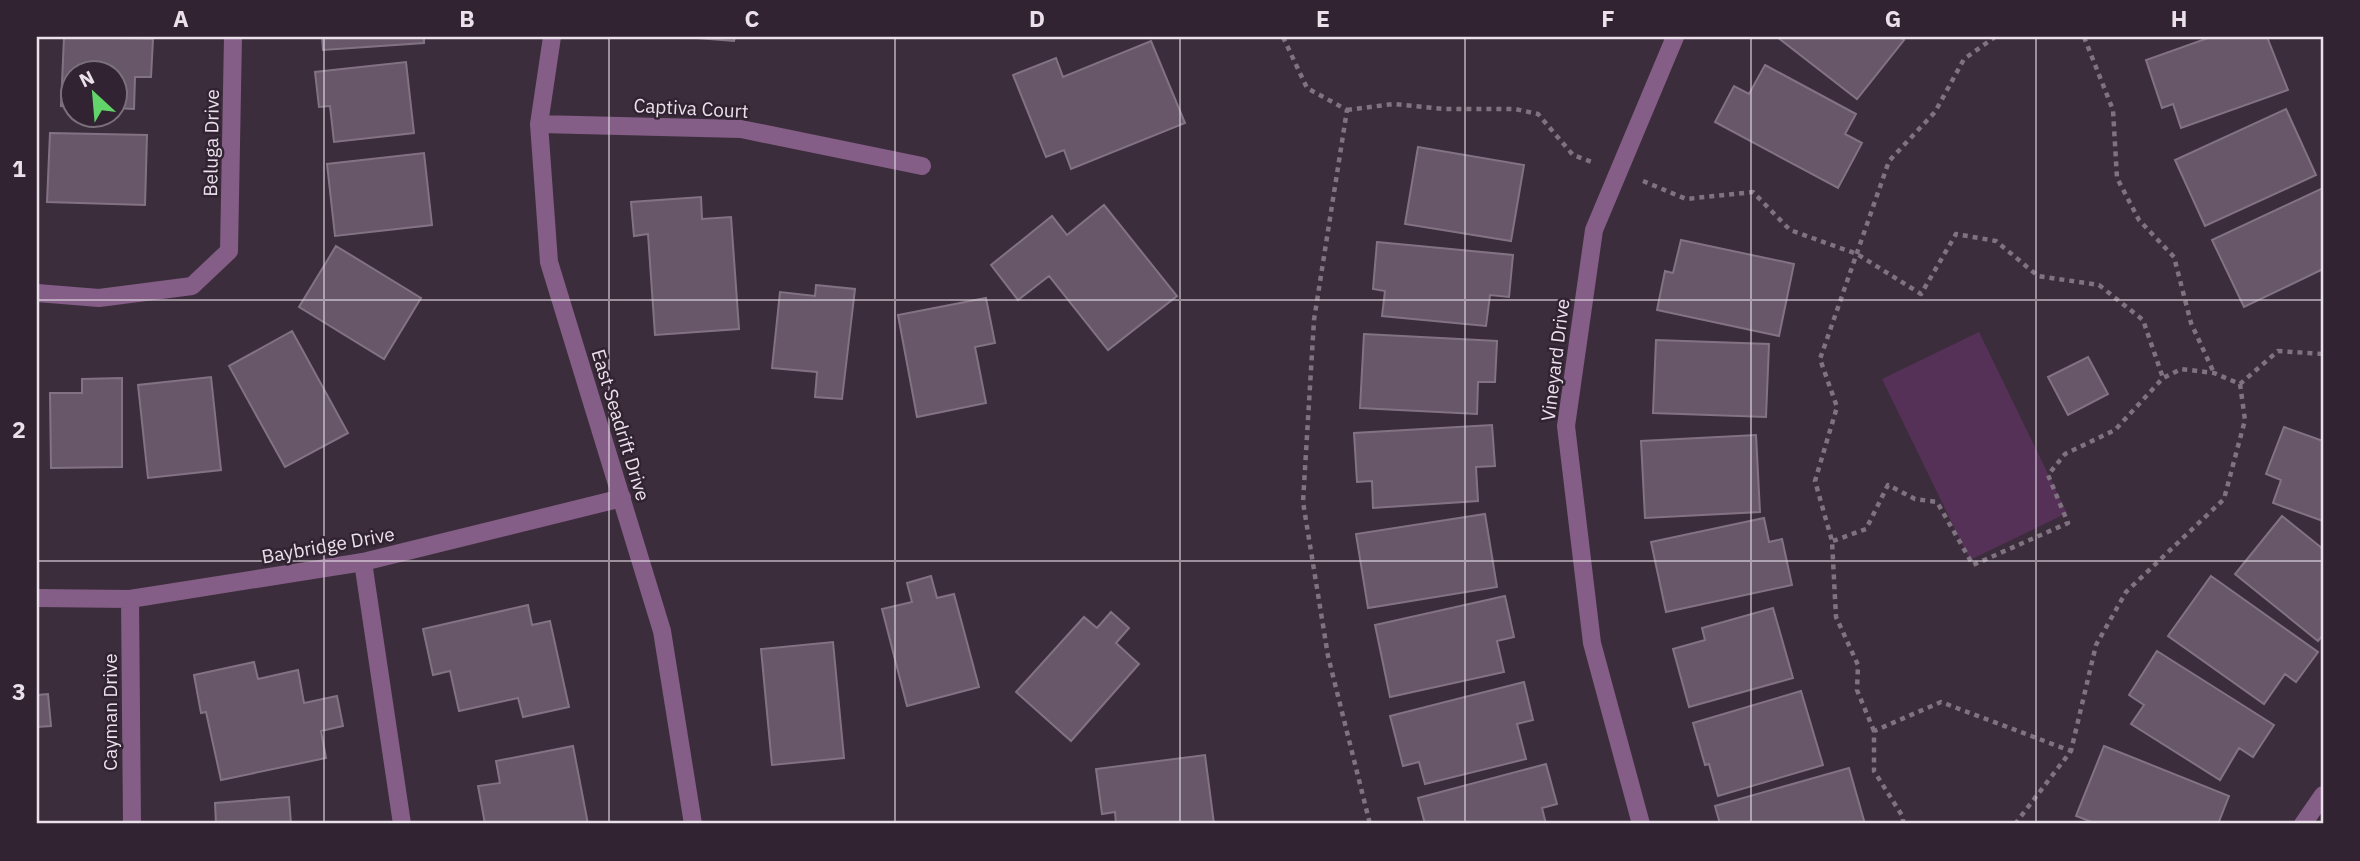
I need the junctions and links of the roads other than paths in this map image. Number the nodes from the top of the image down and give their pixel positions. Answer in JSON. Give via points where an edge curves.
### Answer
{"nodes":[{"id":1,"x":233,"y":37,"type":"edge"},
{"id":2,"x":552,"y":37,"type":"edge"},
{"id":3,"x":1675,"y":37,"type":"edge"},
{"id":4,"x":539,"y":124,"type":"junction"},
{"id":5,"x":922,"y":166,"type":"dead end"},
{"id":6,"x":37,"y":293,"type":"edge"},
{"id":7,"x":622,"y":498,"type":"junction"},
{"id":8,"x":363,"y":562,"type":"junction"},
{"id":9,"x":37,"y":598,"type":"edge"},
{"id":10,"x":130,"y":599,"type":"junction"},
{"id":11,"x":2323,"y":795,"type":"edge"},
{"id":12,"x":132,"y":824,"type":"edge"},
{"id":13,"x":402,"y":824,"type":"edge"},
{"id":14,"x":693,"y":824,"type":"edge"},
{"id":15,"x":1641,"y":824,"type":"edge"},
{"id":16,"x":2303,"y":824,"type":"edge"}],
"edges":[{"from":1,"to":6,"type":"street","name":"Beluga Drive","via":[[229,251],[192,286],[99,298]]},
{"from":2,"to":4,"type":"street","name":"East Seadrift Drive"},
{"from":3,"to":15,"type":"street","name":"Vineyard Drive","via":[[1594,230],[1566,426],[1591,643]]},
{"from":4,"to":5,"type":"street","name":"Captiva Court","via":[[741,129]]},
{"from":4,"to":7,"type":"street","name":"East Seadrift Drive","via":[[549,262]]},
{"from":7,"to":8,"type":"street","name":"Baybridge Drive"},
{"from":7,"to":14,"type":"street","name":"East Seadrift Drive","via":[[662,631]]},
{"from":8,"to":10,"type":"street","name":"Baybridge Drive"},
{"from":8,"to":13,"type":"street"},
{"from":9,"to":10,"type":"street","name":"Baybridge Drive"},
{"from":10,"to":12,"type":"street","name":"Cayman Drive"},
{"from":11,"to":16,"type":"street"}]}
